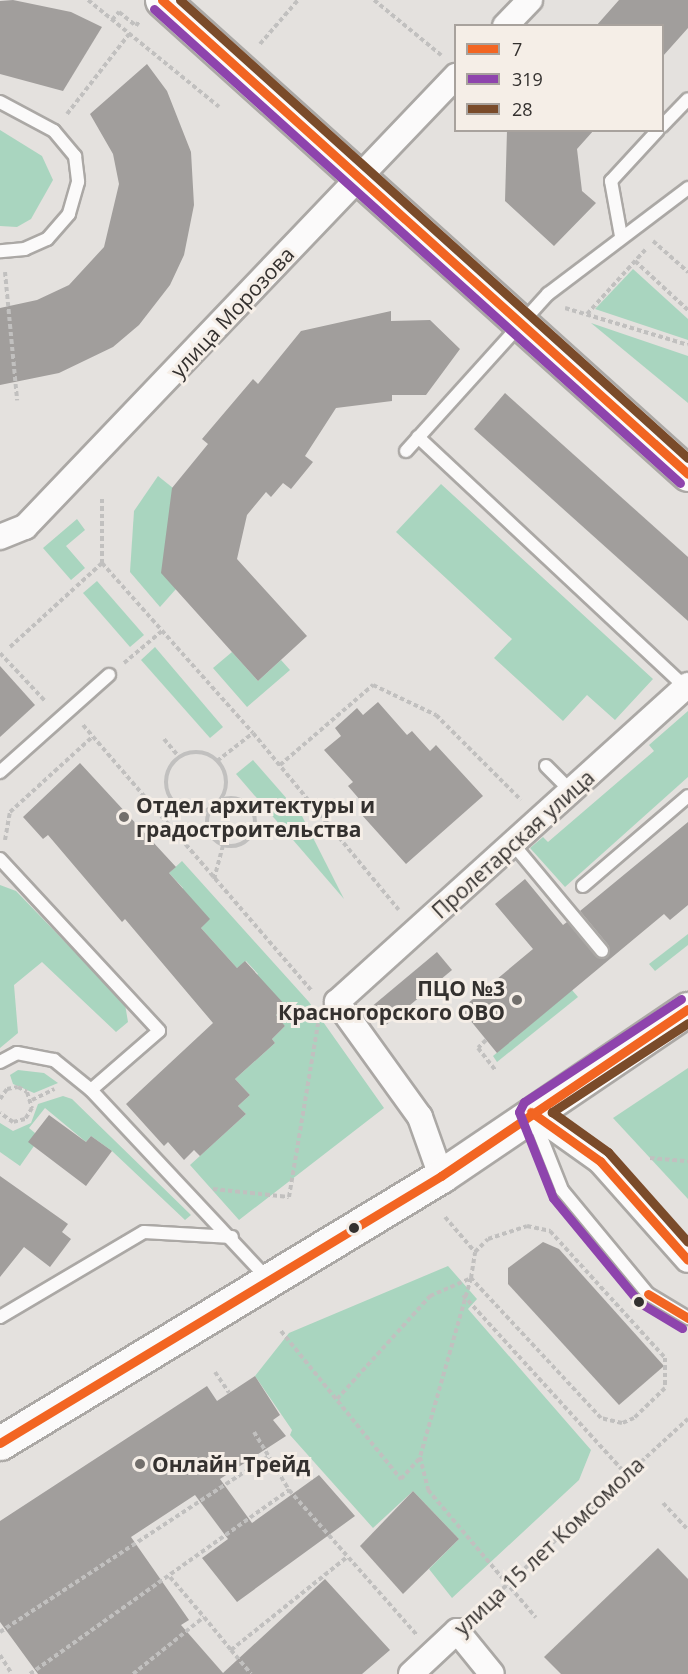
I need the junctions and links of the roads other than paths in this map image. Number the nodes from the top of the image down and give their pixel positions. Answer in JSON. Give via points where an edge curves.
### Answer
{"nodes":[{"id":1,"x":162,"y":0,"type":"edge"},
{"id":2,"x":530,"y":0,"type":"edge"},
{"id":3,"x":507,"y":24,"type":"edge"},
{"id":4,"x":452,"y":69,"type":"edge"},
{"id":5,"x":688,"y":99,"type":"edge"},
{"id":6,"x":0,"y":102,"type":"edge"},
{"id":7,"x":664,"y":125,"type":"edge"},
{"id":8,"x":656,"y":132,"type":"edge"},
{"id":9,"x":361,"y":175,"type":"junction"},
{"id":10,"x":688,"y":188,"type":"edge"},
{"id":11,"x":621,"y":236,"type":"junction"},
{"id":12,"x":0,"y":251,"type":"edge"},
{"id":13,"x":522,"y":322,"type":"junction"},
{"id":14,"x":418,"y":437,"type":"junction"},
{"id":15,"x":406,"y":451,"type":"dead end"},
{"id":16,"x":688,"y":474,"type":"edge"},
{"id":17,"x":0,"y":537,"type":"edge"},
{"id":18,"x":109,"y":675,"type":"road end"},
{"id":19,"x":687,"y":686,"type":"edge"},
{"id":20,"x":546,"y":766,"type":"dead end"},
{"id":21,"x":0,"y":772,"type":"edge"},
{"id":22,"x":572,"y":792,"type":"junction"},
{"id":23,"x":688,"y":796,"type":"edge"},
{"id":24,"x":513,"y":844,"type":"junction"},
{"id":25,"x":1,"y":858,"type":"edge"},
{"id":26,"x":583,"y":886,"type":"dead end"},
{"id":27,"x":602,"y":951,"type":"dead end"},
{"id":28,"x":688,"y":1009,"type":"edge"},
{"id":29,"x":0,"y":1062,"type":"edge"},
{"id":30,"x":91,"y":1090,"type":"junction"},
{"id":31,"x":531,"y":1112,"type":"junction"},
{"id":32,"x":441,"y":1176,"type":"junction"},
{"id":33,"x":232,"y":1237,"type":"junction"},
{"id":34,"x":688,"y":1260,"type":"edge"},
{"id":35,"x":268,"y":1279,"type":"junction"},
{"id":36,"x":0,"y":1317,"type":"edge"},
{"id":37,"x":688,"y":1318,"type":"edge"},
{"id":38,"x":0,"y":1443,"type":"edge"},
{"id":39,"x":411,"y":1674,"type":"edge"},
{"id":40,"x":492,"y":1674,"type":"edge"}],
"edges":[{"from":1,"to":9,"type":"main road"},
{"from":2,"to":3,"type":"street"},
{"from":4,"to":9,"type":"street","name":"улица Морозова"},
{"from":5,"to":7,"type":"lane"},
{"from":6,"to":12,"type":"lane","via":[[54,130],[75,156],[78,182],[69,214],[47,239],[25,249]]},
{"from":8,"to":11,"type":"lane","via":[[611,181]]},
{"from":9,"to":13,"type":"main road"},
{"from":9,"to":17,"type":"street","name":"улица Морозова","via":[[25,527]]},
{"from":10,"to":11,"type":"lane"},
{"from":11,"to":13,"type":"lane","via":[[548,294]]},
{"from":13,"to":14,"type":"lane"},
{"from":13,"to":16,"type":"main road"},
{"from":14,"to":15,"type":"lane"},
{"from":14,"to":19,"type":"lane"},
{"from":18,"to":21,"type":"lane"},
{"from":19,"to":22,"type":"street","name":"Пролетарская улица"},
{"from":20,"to":22,"type":"lane"},
{"from":22,"to":24,"type":"street","name":"Пролетарская улица"},
{"from":23,"to":26,"type":"lane"},
{"from":24,"to":27,"type":"lane"},
{"from":24,"to":32,"type":"street","name":"Пролетарская улица","via":[[329,1002],[420,1117]]},
{"from":25,"to":30,"type":"lane","via":[[159,1031]]},
{"from":28,"to":31,"type":"main road"},
{"from":29,"to":30,"type":"lane","via":[[17,1053],[54,1060]]},
{"from":30,"to":33,"type":"lane"},
{"from":31,"to":32,"type":"main road"},
{"from":31,"to":34,"type":"street","via":[[600,1161]]},
{"from":31,"to":37,"type":"lane","via":[[562,1190],[648,1294]]},
{"from":32,"to":35,"type":"main road"},
{"from":33,"to":35,"type":"lane"},
{"from":33,"to":36,"type":"lane","via":[[144,1232]]},
{"from":35,"to":38,"type":"main road"},
{"from":39,"to":40,"type":"street","name":"улица 15 лет Комсомола","via":[[457,1631]]}]}
